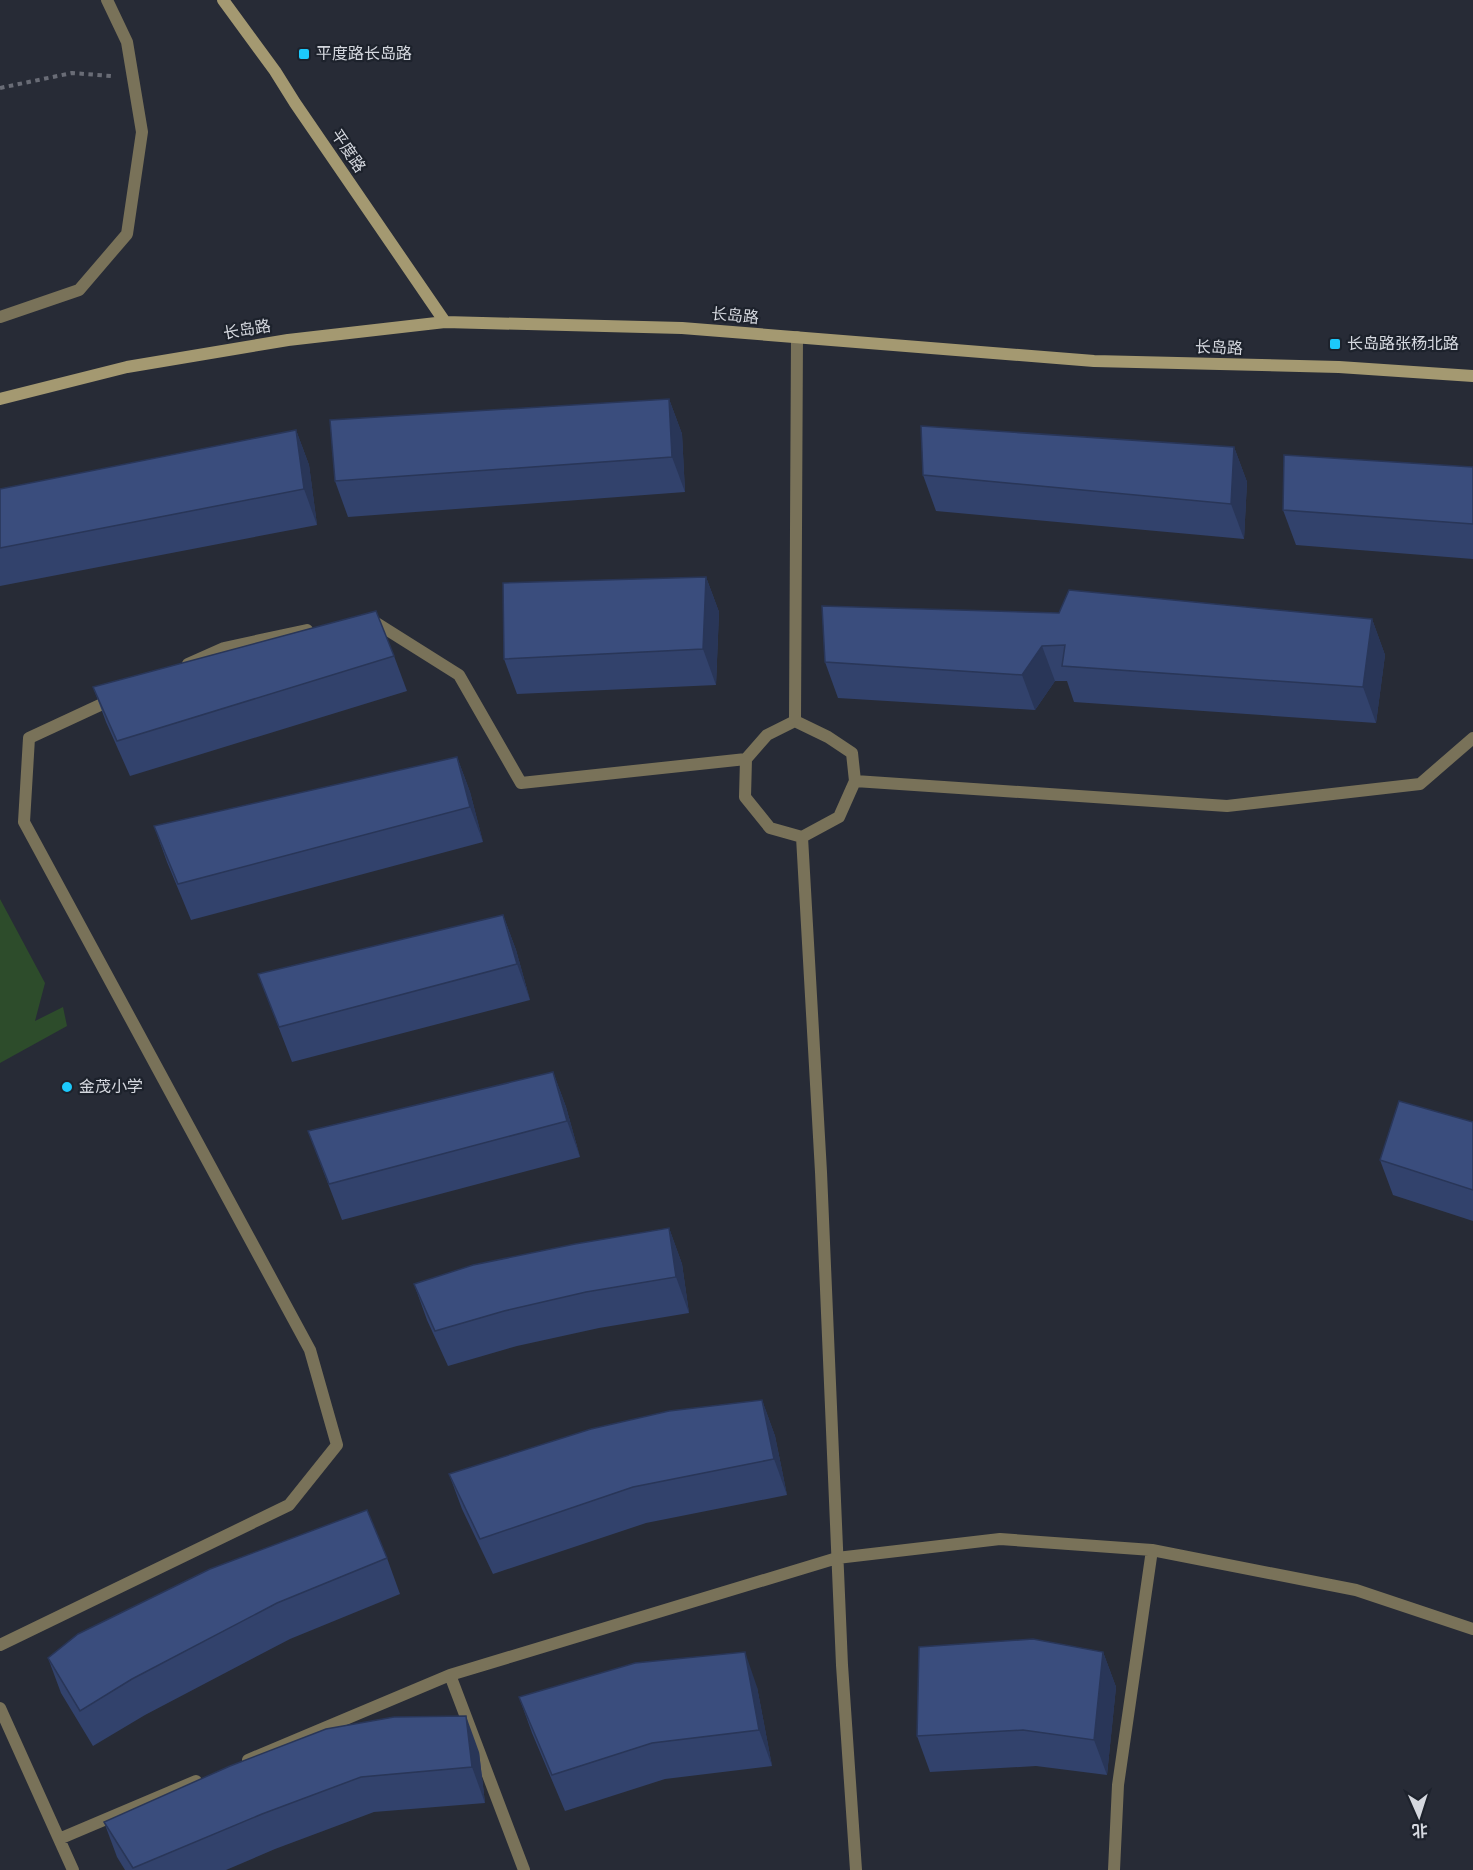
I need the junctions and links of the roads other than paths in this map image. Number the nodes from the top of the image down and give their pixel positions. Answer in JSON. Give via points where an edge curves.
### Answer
{"nodes":[{"id":1,"x":107,"y":0,"type":"edge"},
{"id":2,"x":223,"y":0,"type":"edge"},
{"id":3,"x":0,"y":317,"type":"edge"},
{"id":4,"x":446,"y":322,"type":"junction"},
{"id":5,"x":797,"y":337,"type":"junction"},
{"id":6,"x":1473,"y":376,"type":"edge"},
{"id":7,"x":0,"y":399,"type":"edge"},
{"id":8,"x":357,"y":620,"type":"edge"},
{"id":9,"x":323,"y":627,"type":"edge"},
{"id":10,"x":181,"y":668,"type":"edge"},
{"id":11,"x":126,"y":693,"type":"edge"},
{"id":12,"x":795,"y":721,"type":"junction"},
{"id":13,"x":1473,"y":738,"type":"edge"},
{"id":14,"x":746,"y":759,"type":"junction"},
{"id":15,"x":855,"y":781,"type":"junction"},
{"id":16,"x":802,"y":837,"type":"junction"},
{"id":17,"x":1152,"y":1550,"type":"junction"},
{"id":18,"x":837,"y":1558,"type":"junction"},
{"id":19,"x":1473,"y":1629,"type":"edge"},
{"id":20,"x":0,"y":1646,"type":"edge"},
{"id":21,"x":450,"y":1675,"type":"junction"},
{"id":22,"x":0,"y":1708,"type":"edge"},
{"id":23,"x":233,"y":1766,"type":"edge"},
{"id":24,"x":211,"y":1775,"type":"edge"},
{"id":25,"x":59,"y":1839,"type":"junction"},
{"id":26,"x":73,"y":1870,"type":"edge"},
{"id":27,"x":524,"y":1870,"type":"edge"},
{"id":28,"x":856,"y":1870,"type":"edge"},
{"id":29,"x":1114,"y":1870,"type":"edge"}],
"edges":[{"from":1,"to":3,"type":"street","via":[[127,42],[142,132],[127,234],[79,290]]},
{"from":2,"to":4,"type":"street","name":"平度路"},
{"from":4,"to":5,"type":"street","name":"长岛路","via":[[682,328]]},
{"from":4,"to":7,"type":"street","name":"长岛路","via":[[288,340],[127,367]]},
{"from":5,"to":6,"type":"street","name":"长岛路","via":[[1094,360]]},
{"from":5,"to":12,"type":"street"},
{"from":8,"to":14,"type":"street","via":[[368,618],[459,675],[521,783]]},
{"from":9,"to":10,"type":"street","via":[[224,648]]},
{"from":11,"to":20,"type":"street","via":[[29,738],[24,822],[310,1350],[337,1445],[289,1505]]},
{"from":12,"to":14,"type":"street","via":[[767,735]]},
{"from":12,"to":15,"type":"street","via":[[852,753]]},
{"from":13,"to":15,"type":"street","via":[[1420,784],[1227,806]]},
{"from":14,"to":16,"type":"street","via":[[745,797],[770,828]]},
{"from":15,"to":16,"type":"street","via":[[839,817]]},
{"from":16,"to":18,"type":"street"},
{"from":17,"to":18,"type":"street","via":[[1000,1539]]},
{"from":17,"to":19,"type":"street","via":[[1356,1590]]},
{"from":17,"to":29,"type":"street","via":[[1118,1785]]},
{"from":18,"to":21,"type":"street"},
{"from":18,"to":28,"type":"street"},
{"from":21,"to":23,"type":"street"},
{"from":21,"to":27,"type":"street"},
{"from":22,"to":25,"type":"street"},
{"from":24,"to":25,"type":"street"},
{"from":25,"to":26,"type":"street"}]}
